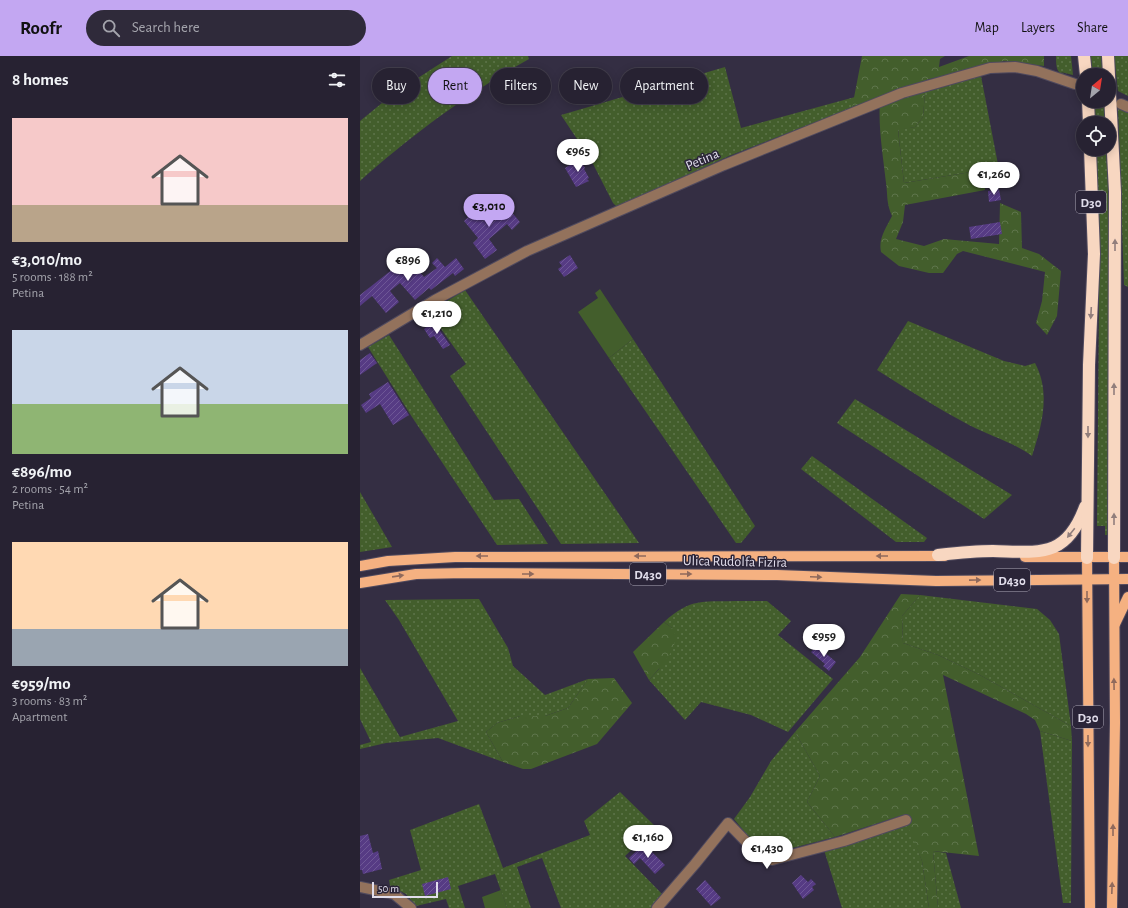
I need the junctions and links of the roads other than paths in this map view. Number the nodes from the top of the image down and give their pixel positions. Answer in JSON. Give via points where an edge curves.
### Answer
{"nodes":[{"id":1,"x":1084,"y":56,"type":"edge"},
{"id":2,"x":1108,"y":56,"type":"edge"},
{"id":3,"x":1085,"y":68,"type":"edge"},
{"id":4,"x":1075,"y":84,"type":"dead end"},
{"id":5,"x":1090,"y":156,"type":"edge"},
{"id":6,"x":360,"y":345,"type":"edge"},
{"id":7,"x":1088,"y":499,"type":"junction"},
{"id":8,"x":938,"y":555,"type":"junction"},
{"id":9,"x":1087,"y":558,"type":"junction"},
{"id":10,"x":1114,"y":558,"type":"junction"},
{"id":11,"x":1128,"y":558,"type":"edge"},
{"id":12,"x":360,"y":566,"type":"edge"},
{"id":13,"x":1114,"y":579,"type":"junction"},
{"id":14,"x":1128,"y":579,"type":"edge"},
{"id":15,"x":1087,"y":580,"type":"junction"},
{"id":16,"x":360,"y":583,"type":"edge"},
{"id":17,"x":1128,"y":597,"type":"edge"},
{"id":18,"x":1114,"y":626,"type":"junction"},
{"id":19,"x":906,"y":820,"type":"dead end"},
{"id":20,"x":360,"y":886,"type":"edge"},
{"id":21,"x":411,"y":908,"type":"edge"},
{"id":22,"x":657,"y":908,"type":"edge"},
{"id":23,"x":1090,"y":908,"type":"edge"},
{"id":24,"x":1112,"y":908,"type":"edge"}],
"edges":[{"from":1,"to":3,"type":"highway"},
{"from":10,"to":2,"type":"highway","number":"D30","one_way":true,"via":[[1115,192]]},
{"from":4,"to":6,"type":"street","name":"Petina","via":[[1037,71],[1015,67],[990,68],[902,93],[710,171],[527,251],[435,300]]},
{"from":5,"to":7,"type":"highway","number":"D30","one_way":true,"via":[[1094,254],[1089,365]]},
{"from":7,"to":8,"type":"highway","one_way":true,"via":[[1074,531],[1052,549],[1029,552],[966,551]]},
{"from":7,"to":9,"type":"highway","number":"D30"},
{"from":8,"to":9,"type":"main road","name":"Ulica Rudolfa Fizira","number":"D430"},
{"from":8,"to":12,"type":"main road","name":"Ulica Rudolfa Fizira","number":"D430","one_way":true,"via":[[455,556],[388,561]]},
{"from":9,"to":10,"type":"main road","name":"Ulica Rudolfa Fizira"},
{"from":9,"to":15,"type":"main road","number":"D30"},
{"from":10,"to":11,"type":"main road","name":"Ulica Rudolfa Fizira"},
{"from":10,"to":13,"type":"main road","number":"D30"},
{"from":13,"to":14,"type":"main road","name":"Ulica Rudolfa Fizira"},
{"from":13,"to":15,"type":"main road","name":"Ulica Rudolfa Fizira"},
{"from":13,"to":18,"type":"main road","number":"D30"},
{"from":16,"to":15,"type":"main road","name":"Ulica Rudolfa Fizira","number":"D430","one_way":true,"via":[[416,574],[466,573],[777,575],[936,581]]},
{"from":15,"to":23,"type":"main road","number":"D30","one_way":true},
{"from":17,"to":18,"type":"main road"},
{"from":24,"to":18,"type":"main road","number":"D30","one_way":true},
{"from":19,"to":22,"type":"street","via":[[844,841],[772,860],[761,857],[728,823]]},
{"from":20,"to":21,"type":"street","via":[[394,894]]}]}
